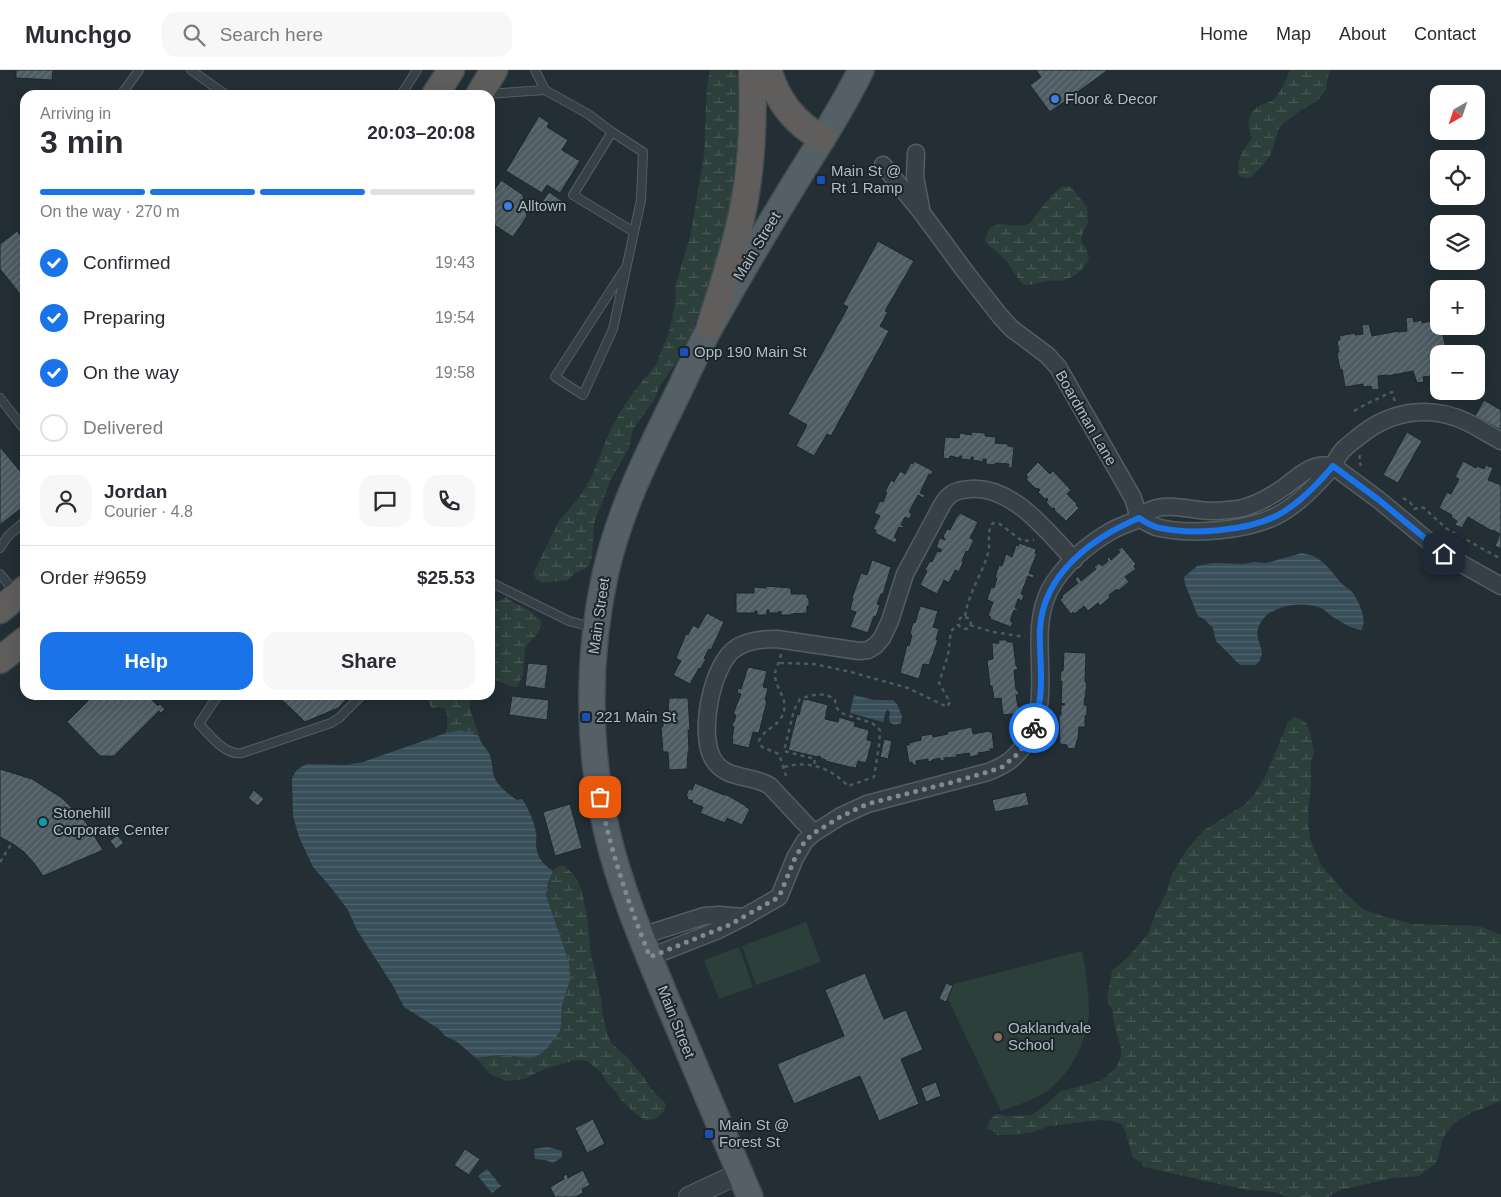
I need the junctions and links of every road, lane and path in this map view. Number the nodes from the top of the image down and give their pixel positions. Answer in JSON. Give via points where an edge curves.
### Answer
{"nodes":[{"id":1,"x":139,"y":70,"type":"edge"},
{"id":2,"x":191,"y":70,"type":"edge"},
{"id":3,"x":417,"y":70,"type":"edge"},
{"id":4,"x":451,"y":70,"type":"edge"},
{"id":5,"x":494,"y":70,"type":"edge"},
{"id":6,"x":535,"y":70,"type":"edge"},
{"id":7,"x":752,"y":70,"type":"edge"},
{"id":8,"x":768,"y":70,"type":"edge"},
{"id":9,"x":861,"y":70,"type":"edge"},
{"id":10,"x":125,"y":90,"type":"edge"},
{"id":11,"x":219,"y":90,"type":"edge"},
{"id":12,"x":404,"y":90,"type":"edge"},
{"id":13,"x":438,"y":90,"type":"edge"},
{"id":14,"x":482,"y":90,"type":"edge"},
{"id":15,"x":544,"y":90,"type":"junction"},
{"id":16,"x":495,"y":94,"type":"edge"},
{"id":17,"x":612,"y":132,"type":"junction"},
{"id":18,"x":822,"y":139,"type":"junction"},
{"id":19,"x":916,"y":153,"type":"dead end"},
{"id":20,"x":883,"y":164,"type":"dead end"},
{"id":21,"x":922,"y":213,"type":"junction"},
{"id":22,"x":634,"y":232,"type":"junction"},
{"id":23,"x":626,"y":267,"type":"junction"},
{"id":24,"x":710,"y":326,"type":"junction"},
{"id":25,"x":0,"y":398,"type":"edge"},
{"id":26,"x":1354,"y":411,"type":"dead end"},
{"id":27,"x":1397,"y":415,"type":"junction"},
{"id":28,"x":20,"y":424,"type":"edge"},
{"id":29,"x":1501,"y":441,"type":"edge"},
{"id":30,"x":1360,"y":453,"type":"dead end"},
{"id":31,"x":1333,"y":466,"type":"junction"},
{"id":32,"x":1363,"y":469,"type":"dead end"},
{"id":33,"x":1401,"y":497,"type":"dead end"},
{"id":34,"x":1139,"y":518,"type":"junction"},
{"id":35,"x":20,"y":526,"type":"edge"},
{"id":36,"x":1058,"y":543,"type":"junction"},
{"id":37,"x":0,"y":548,"type":"edge"},
{"id":38,"x":1501,"y":559,"type":"edge"},
{"id":39,"x":1074,"y":560,"type":"junction"},
{"id":40,"x":0,"y":574,"type":"edge"},
{"id":41,"x":495,"y":584,"type":"edge"},
{"id":42,"x":1501,"y":586,"type":"edge"},
{"id":43,"x":14,"y":598,"type":"edge"},
{"id":44,"x":965,"y":616,"type":"junction"},
{"id":45,"x":970,"y":624,"type":"junction"},
{"id":46,"x":958,"y":625,"type":"junction"},
{"id":47,"x":596,"y":628,"type":"junction"},
{"id":48,"x":1040,"y":639,"type":"junction"},
{"id":49,"x":783,"y":640,"type":"junction"},
{"id":50,"x":20,"y":644,"type":"edge"},
{"id":51,"x":0,"y":660,"type":"edge"},
{"id":52,"x":780,"y":663,"type":"junction"},
{"id":53,"x":215,"y":700,"type":"edge"},
{"id":54,"x":357,"y":700,"type":"edge"},
{"id":55,"x":814,"y":765,"type":"junction"},
{"id":56,"x":784,"y":767,"type":"junction"},
{"id":57,"x":786,"y":776,"type":"dead end"},
{"id":58,"x":814,"y":833,"type":"junction"},
{"id":59,"x":12,"y":843,"type":"dead end"},
{"id":60,"x":0,"y":862,"type":"edge"},
{"id":61,"x":744,"y":917,"type":"junction"},
{"id":62,"x":646,"y":947,"type":"junction"},
{"id":63,"x":740,"y":1174,"type":"junction"},
{"id":64,"x":689,"y":1197,"type":"edge"},
{"id":65,"x":750,"y":1197,"type":"edge"}],
"edges":[{"from":1,"to":10,"type":"lane"},
{"from":2,"to":11,"type":"lane"},
{"from":3,"to":12,"type":"lane"},
{"from":4,"to":13,"type":"highway"},
{"from":5,"to":14,"type":"highway"},
{"from":6,"to":15,"type":"lane"},
{"from":7,"to":24,"type":"highway","via":[[752,134],[746,194],[733,252]]},
{"from":8,"to":18,"type":"highway","via":[[788,111]]},
{"from":9,"to":18,"type":"main road","name":"Main Street"},
{"from":15,"to":16,"type":"lane"},
{"from":15,"to":17,"type":"lane","via":[[588,114]]},
{"from":17,"to":22,"type":"lane","via":[[643,152],[641,200]]},
{"from":17,"to":22,"type":"lane","via":[[573,195]]},
{"from":18,"to":24,"type":"main road","name":"Main Street"},
{"from":19,"to":21,"type":"street","name":"Boardman Lane","via":[[915,177]]},
{"from":20,"to":21,"type":"street","name":"Boardman Lane"},
{"from":21,"to":34,"type":"street","name":"Boardman Lane","via":[[1000,316],[1058,367],[1133,498]]},
{"from":22,"to":23,"type":"lane"},
{"from":23,"to":23,"type":"lane","via":[[612,329],[583,394],[555,377]]},
{"from":24,"to":47,"type":"main road","name":"Main Street","via":[[625,508],[606,571]]},
{"from":25,"to":28,"type":"lane"},
{"from":26,"to":27,"type":"path","via":[[1392,392]]},
{"from":27,"to":29,"type":"street","via":[[1428,412],[1457,418]]},
{"from":27,"to":31,"type":"street","via":[[1368,429],[1344,448]]},
{"from":30,"to":32,"type":"path"},
{"from":31,"to":34,"type":"street","via":[[1317,466],[1269,497],[1240,508],[1211,511],[1165,508],[1152,510]]},
{"from":31,"to":34,"type":"street","via":[[1321,481],[1286,510],[1240,527],[1211,532],[1158,528]]},
{"from":31,"to":42,"type":"street","via":[[1444,554]]},
{"from":33,"to":38,"type":"path","via":[[1414,509],[1424,508],[1447,529]]},
{"from":34,"to":39,"type":"street","via":[[1110,532]]},
{"from":35,"to":37,"type":"lane"},
{"from":36,"to":39,"type":"street"},
{"from":36,"to":44,"type":"path","via":[[1051,549],[1036,540],[1022,540],[996,523],[991,525],[988,556],[970,594]]},
{"from":36,"to":49,"type":"street","via":[[1010,499],[978,488],[953,492],[942,505],[905,574],[886,630],[875,646],[859,651]]},
{"from":39,"to":48,"type":"street","via":[[1049,592],[1042,612]]},
{"from":40,"to":43,"type":"lane"},
{"from":41,"to":47,"type":"lane","via":[[569,621]]},
{"from":44,"to":45,"type":"path","via":[[970,619]]},
{"from":44,"to":46,"type":"path","via":[[960,618]]},
{"from":45,"to":46,"type":"path","via":[[966,629]]},
{"from":45,"to":48,"type":"path","via":[[999,633]]},
{"from":46,"to":52,"type":"path","via":[[951,631],[939,683],[950,702],[947,707],[908,688],[851,672],[814,664]]},
{"from":47,"to":62,"type":"main road","name":"Main Street","via":[[592,700],[595,761],[607,832]]},
{"from":48,"to":58,"type":"street","via":[[1039,708],[1033,730],[1016,756],[988,772],[867,804]]},
{"from":49,"to":52,"type":"path"},
{"from":49,"to":58,"type":"street","via":[[746,642],[735,648],[722,663],[709,706],[707,745],[722,769],[770,786]]},
{"from":50,"to":51,"type":"highway"},
{"from":52,"to":56,"type":"path","via":[[775,671],[784,700],[782,717],[759,741],[762,747],[779,754]]},
{"from":53,"to":54,"type":"lane","via":[[199,724],[228,751],[237,754],[331,723]]},
{"from":55,"to":55,"type":"path","via":[[848,786],[874,777],[880,730],[841,713],[835,700],[828,695],[800,699],[784,751],[815,759]]},
{"from":55,"to":56,"type":"path","via":[[801,763]]},
{"from":56,"to":57,"type":"path"},
{"from":58,"to":61,"type":"street","via":[[800,849],[779,897]]},
{"from":59,"to":60,"type":"path"},
{"from":61,"to":62,"type":"street","via":[[716,931]]},
{"from":61,"to":62,"type":"street","via":[[704,916]]},
{"from":62,"to":63,"type":"main road","name":"Main Street"},
{"from":63,"to":64,"type":"street"},
{"from":63,"to":65,"type":"main road","name":"Main Street"}]}
